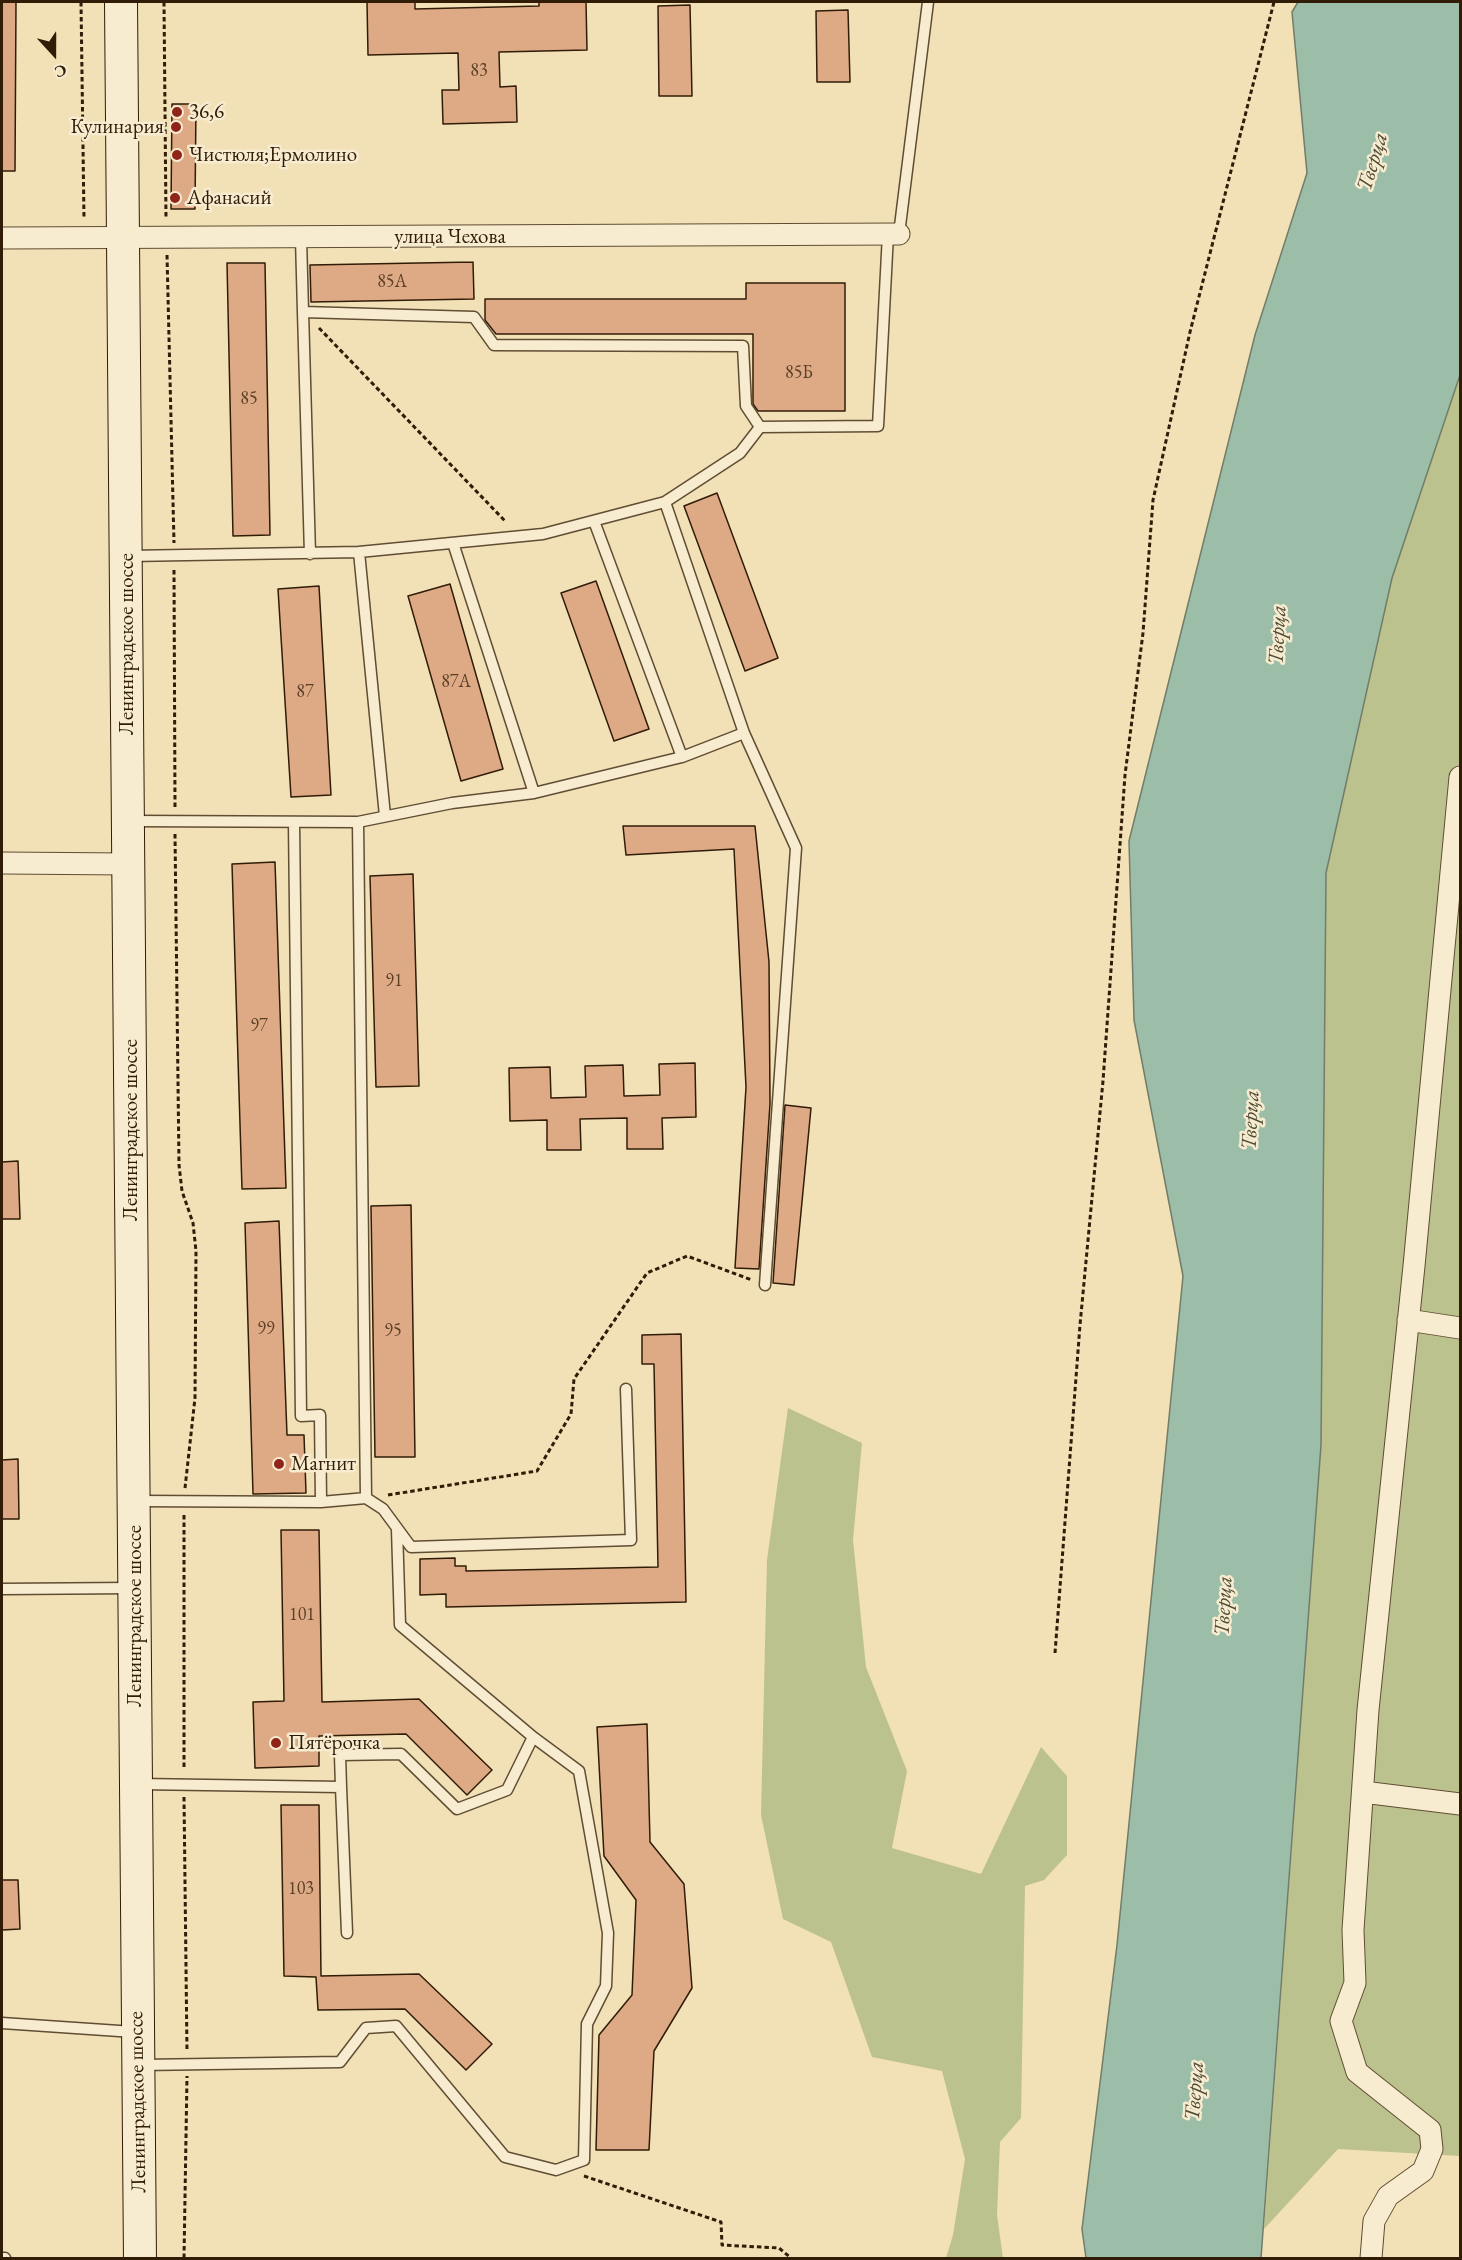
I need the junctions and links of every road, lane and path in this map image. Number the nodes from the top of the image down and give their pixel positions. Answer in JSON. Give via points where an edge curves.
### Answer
{"nodes":[{"id":1,"x":81,"y":2,"type":"edge"},
{"id":2,"x":121,"y":2,"type":"edge"},
{"id":3,"x":164,"y":2,"type":"edge"},
{"id":4,"x":928,"y":2,"type":"edge"},
{"id":5,"x":1274,"y":2,"type":"edge"},
{"id":6,"x":894,"y":234,"type":"junction"},
{"id":7,"x":2,"y":238,"type":"edge"},
{"id":8,"x":301,"y":238,"type":"junction"},
{"id":9,"x":84,"y":239,"type":"junction"},
{"id":10,"x":123,"y":239,"type":"junction"},
{"id":11,"x":167,"y":239,"type":"junction"},
{"id":12,"x":303,"y":312,"type":"junction"},
{"id":13,"x":760,"y":427,"type":"junction"},
{"id":14,"x":665,"y":502,"type":"junction"},
{"id":15,"x":594,"y":521,"type":"junction"},
{"id":16,"x":519,"y":537,"type":"junction"},
{"id":17,"x":453,"y":543,"type":"junction"},
{"id":18,"x":359,"y":552,"type":"junction"},
{"id":19,"x":310,"y":554,"type":"junction"},
{"id":20,"x":126,"y":555,"type":"junction"},
{"id":21,"x":174,"y":555,"type":"junction"},
{"id":22,"x":744,"y":733,"type":"junction"},
{"id":23,"x":682,"y":757,"type":"junction"},
{"id":24,"x":1461,"y":777,"type":"edge"},
{"id":25,"x":534,"y":793,"type":"junction"},
{"id":26,"x":385,"y":816,"type":"junction"},
{"id":27,"x":128,"y":821,"type":"junction"},
{"id":28,"x":175,"y":821,"type":"junction"},
{"id":29,"x":294,"y":822,"type":"junction"},
{"id":30,"x":358,"y":822,"type":"junction"},
{"id":31,"x":2,"y":863,"type":"edge"},
{"id":32,"x":128,"y":864,"type":"junction"},
{"id":33,"x":765,"y":1285,"type":"joint"},
{"id":34,"x":1408,"y":1320,"type":"junction"},
{"id":35,"x":1461,"y":1328,"type":"edge"},
{"id":36,"x":626,"y":1389,"type":"dead end"},
{"id":37,"x":366,"y":1498,"type":"junction"},
{"id":38,"x":134,"y":1502,"type":"junction"},
{"id":39,"x":184,"y":1502,"type":"junction"},
{"id":40,"x":321,"y":1502,"type":"junction"},
{"id":41,"x":397,"y":1529,"type":"junction"},
{"id":42,"x":134,"y":1588,"type":"junction"},
{"id":43,"x":2,"y":1589,"type":"edge"},
{"id":44,"x":1054,"y":1653,"type":"dead end"},
{"id":45,"x":533,"y":1737,"type":"junction"},
{"id":46,"x":136,"y":1784,"type":"junction"},
{"id":47,"x":184,"y":1785,"type":"junction"},
{"id":48,"x":341,"y":1787,"type":"junction"},
{"id":49,"x":1363,"y":1792,"type":"junction"},
{"id":50,"x":1461,"y":1804,"type":"edge"},
{"id":51,"x":347,"y":1933,"type":"dead end"},
{"id":52,"x":2,"y":2023,"type":"edge"},
{"id":53,"x":138,"y":2032,"type":"junction"},
{"id":54,"x":187,"y":2065,"type":"junction"},
{"id":55,"x":138,"y":2066,"type":"junction"},
{"id":56,"x":556,"y":2170,"type":"junction"},
{"id":57,"x":140,"y":2259,"type":"edge"},
{"id":58,"x":184,"y":2259,"type":"edge"},
{"id":59,"x":791,"y":2259,"type":"edge"},
{"id":60,"x":1371,"y":2259,"type":"edge"}],
"edges":[{"from":1,"to":9,"type":"path"},
{"from":2,"to":10,"type":"main road","name":"Ленинградское шоссе"},
{"from":3,"to":11,"type":"path"},
{"from":4,"to":6,"type":"lane"},
{"from":5,"to":44,"type":"path","via":[[1190,332],[1153,500],[1143,633],[1125,776]]},
{"from":6,"to":8,"type":"street","name":"улица Чехова"},
{"from":6,"to":13,"type":"lane","via":[[878,426]]},
{"from":7,"to":9,"type":"street","name":"улица Чехова"},
{"from":8,"to":11,"type":"street","name":"улица Чехова"},
{"from":8,"to":12,"type":"lane"},
{"from":9,"to":10,"type":"street","name":"улица Чехова"},
{"from":10,"to":11,"type":"street","name":"улица Чехова"},
{"from":10,"to":20,"type":"main road","name":"Ленинградское шоссе"},
{"from":11,"to":21,"type":"path"},
{"from":12,"to":13,"type":"lane","via":[[474,317],[494,345],[742,346],[746,406]]},
{"from":12,"to":16,"type":"path"},
{"from":12,"to":19,"type":"lane"},
{"from":13,"to":14,"type":"lane","via":[[740,453]]},
{"from":14,"to":15,"type":"lane"},
{"from":14,"to":22,"type":"lane"},
{"from":15,"to":16,"type":"lane"},
{"from":15,"to":23,"type":"lane"},
{"from":16,"to":17,"type":"lane"},
{"from":17,"to":18,"type":"lane"},
{"from":17,"to":25,"type":"lane"},
{"from":18,"to":19,"type":"lane"},
{"from":18,"to":26,"type":"lane"},
{"from":19,"to":21,"type":"lane"},
{"from":20,"to":21,"type":"lane"},
{"from":20,"to":27,"type":"main road","name":"Ленинградское шоссе"},
{"from":21,"to":28,"type":"path"},
{"from":22,"to":23,"type":"lane"},
{"from":22,"to":33,"type":"lane","via":[[796,848]]},
{"from":23,"to":25,"type":"lane"},
{"from":24,"to":34,"type":"street"},
{"from":25,"to":26,"type":"lane"},
{"from":26,"to":30,"type":"lane"},
{"from":27,"to":28,"type":"lane"},
{"from":27,"to":32,"type":"main road","name":"Ленинградское шоссе"},
{"from":28,"to":29,"type":"lane"},
{"from":28,"to":39,"type":"path","via":[[179,1165],[196,1251],[195,1398]]},
{"from":29,"to":30,"type":"lane"},
{"from":29,"to":40,"type":"lane","via":[[301,1416],[320,1415]]},
{"from":30,"to":37,"type":"lane"},
{"from":31,"to":32,"type":"street"},
{"from":32,"to":38,"type":"main road","name":"Ленинградское шоссе"},
{"from":33,"to":37,"type":"path","via":[[687,1256],[647,1273],[574,1379],[571,1414],[537,1472]]},
{"from":34,"to":35,"type":"street"},
{"from":34,"to":49,"type":"street"},
{"from":36,"to":41,"type":"lane","via":[[631,1540],[411,1547]]},
{"from":37,"to":40,"type":"lane"},
{"from":37,"to":41,"type":"lane","via":[[383,1509]]},
{"from":38,"to":39,"type":"lane"},
{"from":38,"to":42,"type":"main road","name":"Ленинградское шоссе"},
{"from":39,"to":40,"type":"lane"},
{"from":39,"to":47,"type":"path"},
{"from":41,"to":45,"type":"lane","via":[[400,1625]]},
{"from":42,"to":43,"type":"lane"},
{"from":42,"to":46,"type":"main road","name":"Ленинградское шоссе"},
{"from":45,"to":48,"type":"lane","via":[[507,1790],[457,1809],[401,1754],[340,1755]]},
{"from":45,"to":56,"type":"lane","via":[[579,1771],[608,1933],[606,1986],[587,2024],[584,2160]]},
{"from":46,"to":47,"type":"lane"},
{"from":46,"to":53,"type":"main road","name":"Ленинградское шоссе"},
{"from":47,"to":48,"type":"lane"},
{"from":47,"to":54,"type":"path"},
{"from":48,"to":51,"type":"lane"},
{"from":49,"to":50,"type":"street"},
{"from":49,"to":60,"type":"street","via":[[1353,1930],[1355,1983],[1341,2021],[1358,2072],[1430,2130],[1432,2149],[1423,2171],[1388,2196],[1374,2221]]},
{"from":52,"to":53,"type":"lane"},
{"from":53,"to":55,"type":"main road","name":"Ленинградское шоссе"},
{"from":54,"to":55,"type":"lane"},
{"from":54,"to":56,"type":"lane","via":[[340,2062],[366,2028],[396,2026],[505,2157]]},
{"from":54,"to":58,"type":"path"},
{"from":55,"to":57,"type":"main road","name":"Ленинградское шоссе"},
{"from":56,"to":59,"type":"path","via":[[597,2179],[721,2222],[722,2245],[779,2248]]}]}
